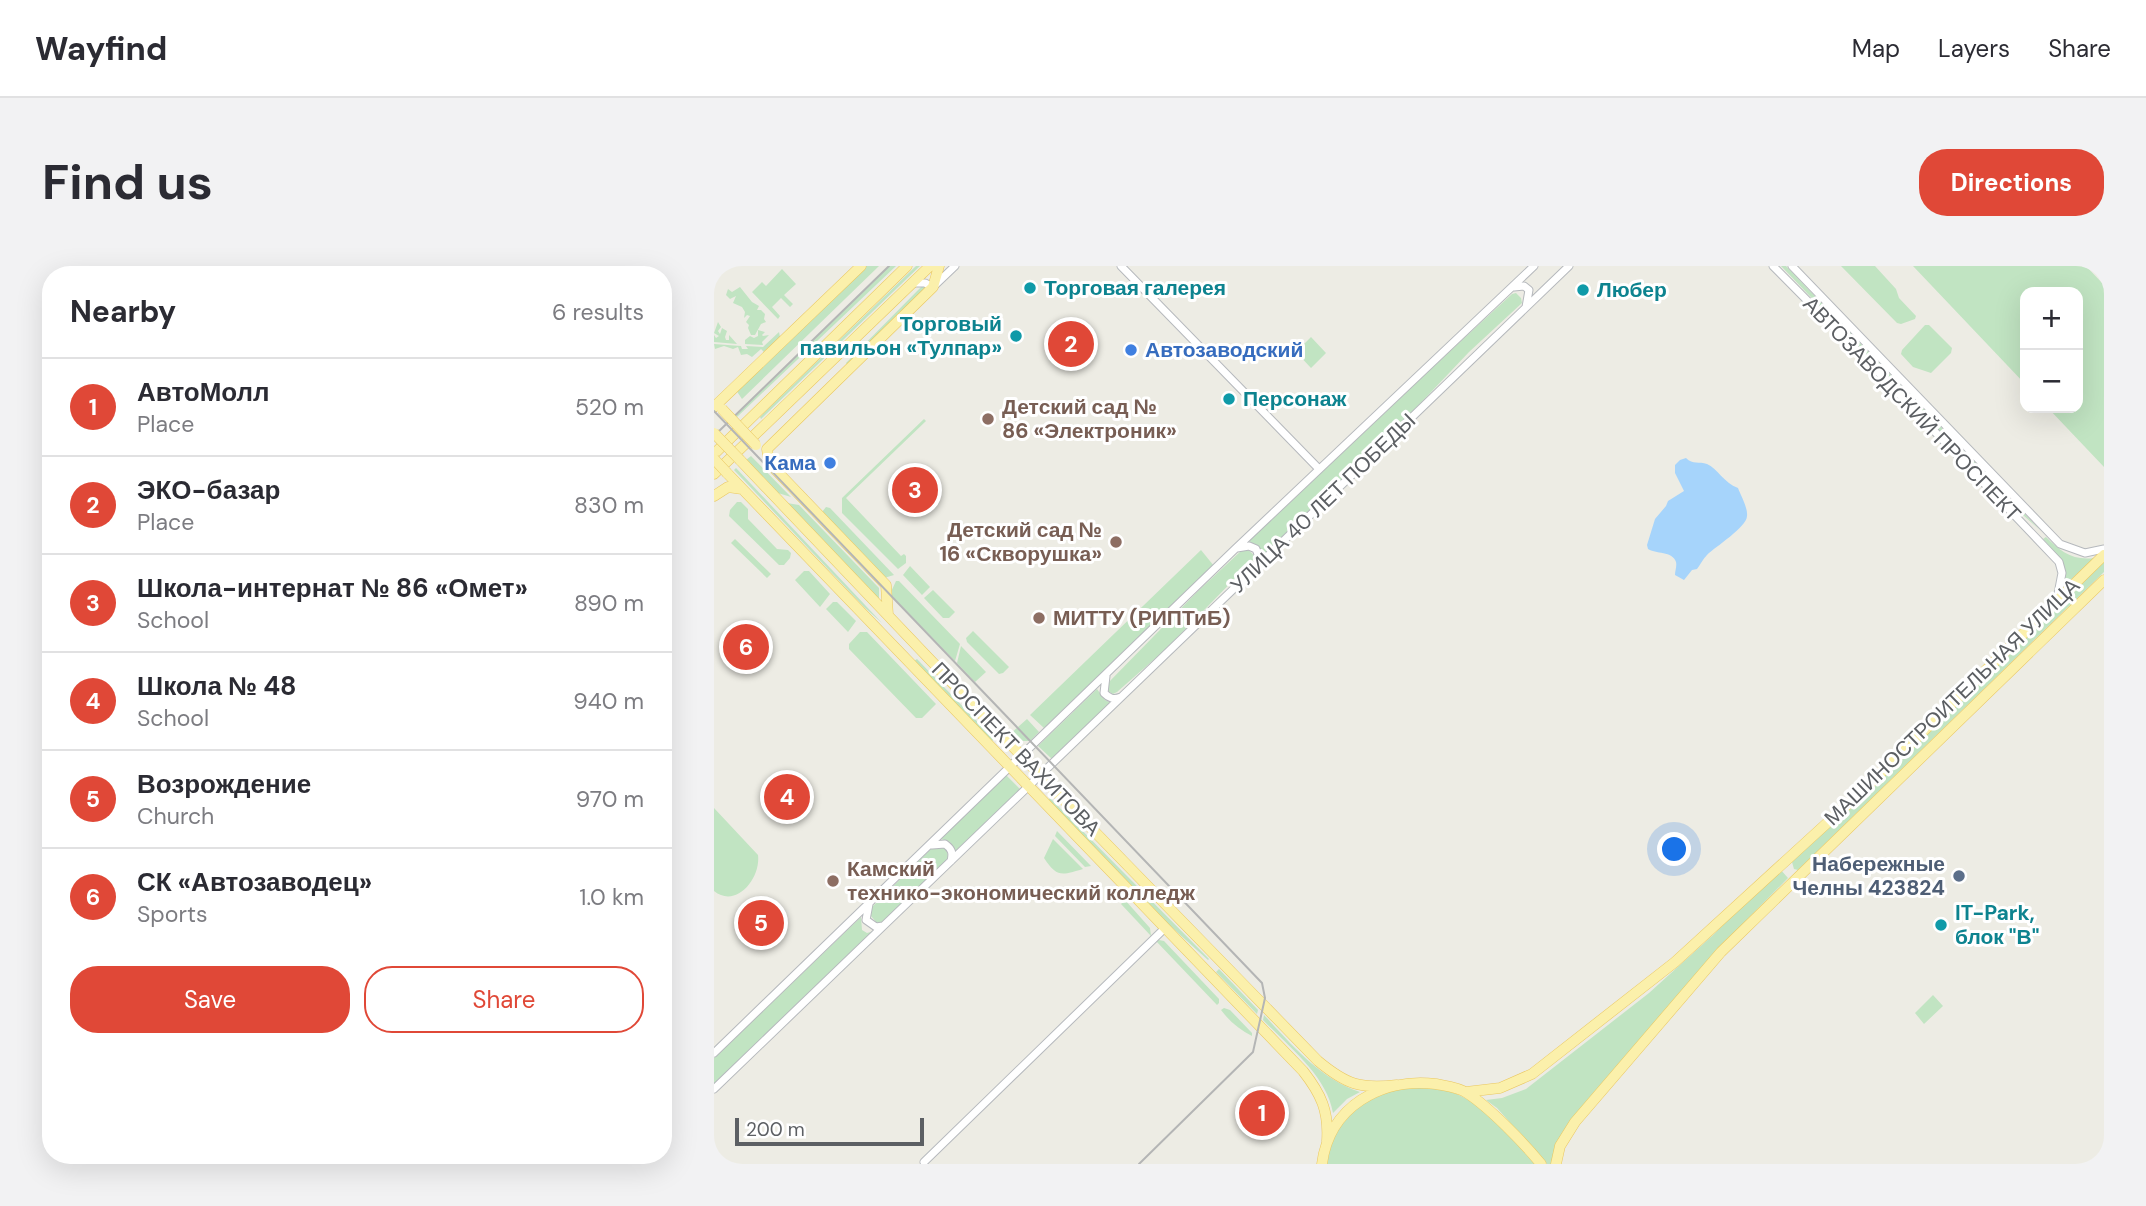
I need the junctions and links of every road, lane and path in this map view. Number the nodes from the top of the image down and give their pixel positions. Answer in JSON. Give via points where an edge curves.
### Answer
{"nodes":[{"id":1,"x":861,"y":266,"type":"edge"},
{"id":2,"x":930,"y":266,"type":"edge"},
{"id":3,"x":939,"y":266,"type":"edge"},
{"id":4,"x":955,"y":266,"type":"edge"},
{"id":5,"x":1121,"y":266,"type":"edge"},
{"id":6,"x":1534,"y":266,"type":"edge"},
{"id":7,"x":1569,"y":266,"type":"edge"},
{"id":8,"x":1773,"y":266,"type":"edge"},
{"id":9,"x":1792,"y":266,"type":"edge"},
{"id":10,"x":904,"y":268,"type":"edge"},
{"id":11,"x":912,"y":283,"type":"junction"},
{"id":12,"x":933,"y":287,"type":"junction"},
{"id":13,"x":1504,"y":294,"type":"junction"},
{"id":14,"x":1526,"y":307,"type":"junction"},
{"id":15,"x":718,"y":407,"type":"edge"},
{"id":16,"x":1950,"y":430,"type":"junction"},
{"id":17,"x":714,"y":433,"type":"edge"},
{"id":18,"x":1941,"y":438,"type":"junction"},
{"id":19,"x":767,"y":449,"type":"junction"},
{"id":20,"x":714,"y":457,"type":"edge"},
{"id":21,"x":1319,"y":469,"type":"junction"},
{"id":22,"x":716,"y":484,"type":"edge"},
{"id":23,"x":743,"y":489,"type":"junction"},
{"id":24,"x":2045,"y":526,"type":"junction"},
{"id":25,"x":2032,"y":533,"type":"junction"},
{"id":26,"x":2104,"y":549,"type":"edge"},
{"id":27,"x":1234,"y":550,"type":"junction"},
{"id":28,"x":2104,"y":555,"type":"edge"},
{"id":29,"x":1255,"y":568,"type":"junction"},
{"id":30,"x":2104,"y":580,"type":"edge"},
{"id":31,"x":2056,"y":603,"type":"junction"},
{"id":32,"x":888,"y":615,"type":"junction"},
{"id":33,"x":908,"y":637,"type":"junction"},
{"id":34,"x":894,"y":648,"type":"junction"},
{"id":35,"x":1107,"y":675,"type":"junction"},
{"id":36,"x":1123,"y":696,"type":"junction"},
{"id":37,"x":1022,"y":756,"type":"junction"},
{"id":38,"x":1010,"y":767,"type":"junction"},
{"id":39,"x":1041,"y":776,"type":"junction"},
{"id":40,"x":1030,"y":787,"type":"junction"},
{"id":41,"x":930,"y":846,"type":"junction"},
{"id":42,"x":1790,"y":857,"type":"junction"},
{"id":43,"x":950,"y":862,"type":"junction"},
{"id":44,"x":1802,"y":871,"type":"junction"},
{"id":45,"x":870,"y":903,"type":"junction"},
{"id":46,"x":890,"y":921,"type":"junction"},
{"id":47,"x":1165,"y":928,"type":"junction"},
{"id":48,"x":1210,"y":950,"type":"junction"},
{"id":49,"x":1197,"y":961,"type":"junction"},
{"id":50,"x":714,"y":1053,"type":"edge"},
{"id":51,"x":1396,"y":1084,"type":"junction"},
{"id":52,"x":714,"y":1088,"type":"edge"},
{"id":53,"x":1466,"y":1092,"type":"junction"},
{"id":54,"x":1327,"y":1140,"type":"junction"},
{"id":55,"x":924,"y":1162,"type":"dead end"},
{"id":56,"x":1322,"y":1164,"type":"edge"},
{"id":57,"x":1541,"y":1164,"type":"edge"},
{"id":58,"x":1556,"y":1164,"type":"edge"}],
"edges":[{"from":1,"to":15,"type":"main road"},
{"from":2,"to":11,"type":"main road"},
{"from":3,"to":12,"type":"main road"},
{"from":4,"to":12,"type":"street"},
{"from":5,"to":21,"type":"street"},
{"from":6,"to":13,"type":"street","name":"УЛИЦА 40 ЛЕТ ПОБЕДЫ"},
{"from":7,"to":14,"type":"street","name":"УЛИЦА 40 ЛЕТ ПОБЕДЫ"},
{"from":8,"to":18,"type":"street","name":"АВТОЗАВОДСКИЙ ПРОСПЕКТ"},
{"from":9,"to":16,"type":"street","name":"АВТОЗАВОДСКИЙ ПРОСПЕКТ"},
{"from":10,"to":20,"type":"main road"},
{"from":11,"to":12,"type":"street"},
{"from":11,"to":22,"type":"main road"},
{"from":12,"to":19,"type":"main road"},
{"from":13,"to":14,"type":"street","via":[[1517,285],[1524,286],[1529,290]]},
{"from":13,"to":21,"type":"street","name":"УЛИЦА 40 ЛЕТ ПОБЕДЫ"},
{"from":14,"to":29,"type":"street","name":"УЛИЦА 40 ЛЕТ ПОБЕДЫ"},
{"from":15,"to":19,"type":"main road","bridge":true,"via":[[756,445]]},
{"from":16,"to":18,"type":"street","via":[[1950,437]]},
{"from":16,"to":24,"type":"street","name":"АВТОЗАВОДСКИЙ ПРОСПЕКТ"},
{"from":17,"to":32,"type":"main road","name":"ПРОСПЕКТ ВАХИТОВА","bridge":true},
{"from":18,"to":25,"type":"street","name":"АВТОЗАВОДСКИЙ ПРОСПЕКТ"},
{"from":19,"to":32,"type":"main road","via":[[769,463],[886,585]]},
{"from":20,"to":23,"type":"main road","name":"ПРОСПЕКТ ВАХИТОВА","bridge":true},
{"from":21,"to":27,"type":"street","name":"УЛИЦА 40 ЛЕТ ПОБЕДЫ"},
{"from":22,"to":23,"type":"main road"},
{"from":23,"to":34,"type":"main road","name":"ПРОСПЕКТ ВАХИТОВА"},
{"from":24,"to":25,"type":"street","via":[[2043,533]]},
{"from":24,"to":26,"type":"street","name":"АВТОЗАВОДСКИЙ ПРОСПЕКТ","via":[[2060,544],[2085,553]]},
{"from":25,"to":31,"type":"street","name":"АВТОЗАВОДСКИЙ ПРОСПЕКТ","via":[[2059,562],[2062,573]]},
{"from":27,"to":29,"type":"street","via":[[1242,546],[1256,549],[1259,559]]},
{"from":27,"to":35,"type":"street","name":"УЛИЦА 40 ЛЕТ ПОБЕДЫ"},
{"from":28,"to":31,"type":"main road","name":"МАШИНОСТРОИТЕЛЬНАЯ УЛИЦА"},
{"from":29,"to":36,"type":"street","name":"УЛИЦА 40 ЛЕТ ПОБЕДЫ"},
{"from":30,"to":44,"type":"main road","name":"МАШИНОСТРОИТЕЛЬНАЯ УЛИЦА"},
{"from":31,"to":42,"type":"main road","name":"МАШИНОСТРОИТЕЛЬНАЯ УЛИЦА"},
{"from":32,"to":33,"type":"main road","name":"ПРОСПЕКТ ВАХИТОВА"},
{"from":33,"to":34,"type":"main road","via":[[915,655]]},
{"from":33,"to":37,"type":"main road","name":"ПРОСПЕКТ ВАХИТОВА"},
{"from":34,"to":38,"type":"main road","name":"ПРОСПЕКТ ВАХИТОВА"},
{"from":35,"to":36,"type":"street","via":[[1104,693],[1115,699]]},
{"from":35,"to":37,"type":"street","name":"УЛИЦА 40 ЛЕТ ПОБЕДЫ"},
{"from":36,"to":39,"type":"street","name":"УЛИЦА 40 ЛЕТ ПОБЕДЫ"},
{"from":37,"to":38,"type":"street","name":"УЛИЦА 40 ЛЕТ ПОБЕДЫ"},
{"from":37,"to":39,"type":"main road","name":"ПРОСПЕКТ ВАХИТОВА"},
{"from":38,"to":40,"type":"main road","name":"ПРОСПЕКТ ВАХИТОВА"},
{"from":38,"to":41,"type":"street","name":"УЛИЦА 40 ЛЕТ ПОБЕДЫ"},
{"from":39,"to":40,"type":"street","name":"УЛИЦА 40 ЛЕТ ПОБЕДЫ"},
{"from":39,"to":48,"type":"main road","name":"ПРОСПЕКТ ВАХИТОВА"},
{"from":40,"to":43,"type":"street","name":"УЛИЦА 40 ЛЕТ ПОБЕДЫ"},
{"from":40,"to":47,"type":"main road","name":"ПРОСПЕКТ ВАХИТОВА"},
{"from":41,"to":43,"type":"street","via":[[949,847]]},
{"from":41,"to":45,"type":"street","name":"УЛИЦА 40 ЛЕТ ПОБЕДЫ"},
{"from":42,"to":44,"type":"main road","via":[[1789,872]]},
{"from":42,"to":53,"type":"main road","name":"МАШИНОСТРОИТЕЛЬНАЯ УЛИЦА","via":[[1685,954],[1532,1074],[1500,1088]]},
{"from":43,"to":46,"type":"street","name":"УЛИЦА 40 ЛЕТ ПОБЕДЫ"},
{"from":44,"to":58,"type":"main road","name":"МАШИНОСТРОИТЕЛЬНАЯ УЛИЦА","via":[[1720,952],[1594,1099],[1567,1133]]},
{"from":45,"to":46,"type":"street","via":[[869,924],[882,927]]},
{"from":45,"to":50,"type":"street","name":"УЛИЦА 40 ЛЕТ ПОБЕДЫ"},
{"from":46,"to":52,"type":"street","name":"УЛИЦА 40 ЛЕТ ПОБЕДЫ"},
{"from":47,"to":49,"type":"main road","name":"ПРОСПЕКТ ВАХИТОВА"},
{"from":47,"to":55,"type":"street"},
{"from":48,"to":49,"type":"main road","via":[[1216,968]]},
{"from":48,"to":51,"type":"main road","name":"ПРОСПЕКТ ВАХИТОВА","via":[[1327,1069],[1359,1086]]},
{"from":49,"to":54,"type":"main road","name":"ПРОСПЕКТ ВАХИТОВА","via":[[1314,1085],[1326,1110]]},
{"from":51,"to":53,"type":"main road","name":"ПРОСПЕКТ ВАХИТОВА","via":[[1421,1082]]},
{"from":51,"to":54,"type":"main road","via":[[1350,1106]]},
{"from":53,"to":57,"type":"main road"},
{"from":54,"to":56,"type":"main road"}]}
